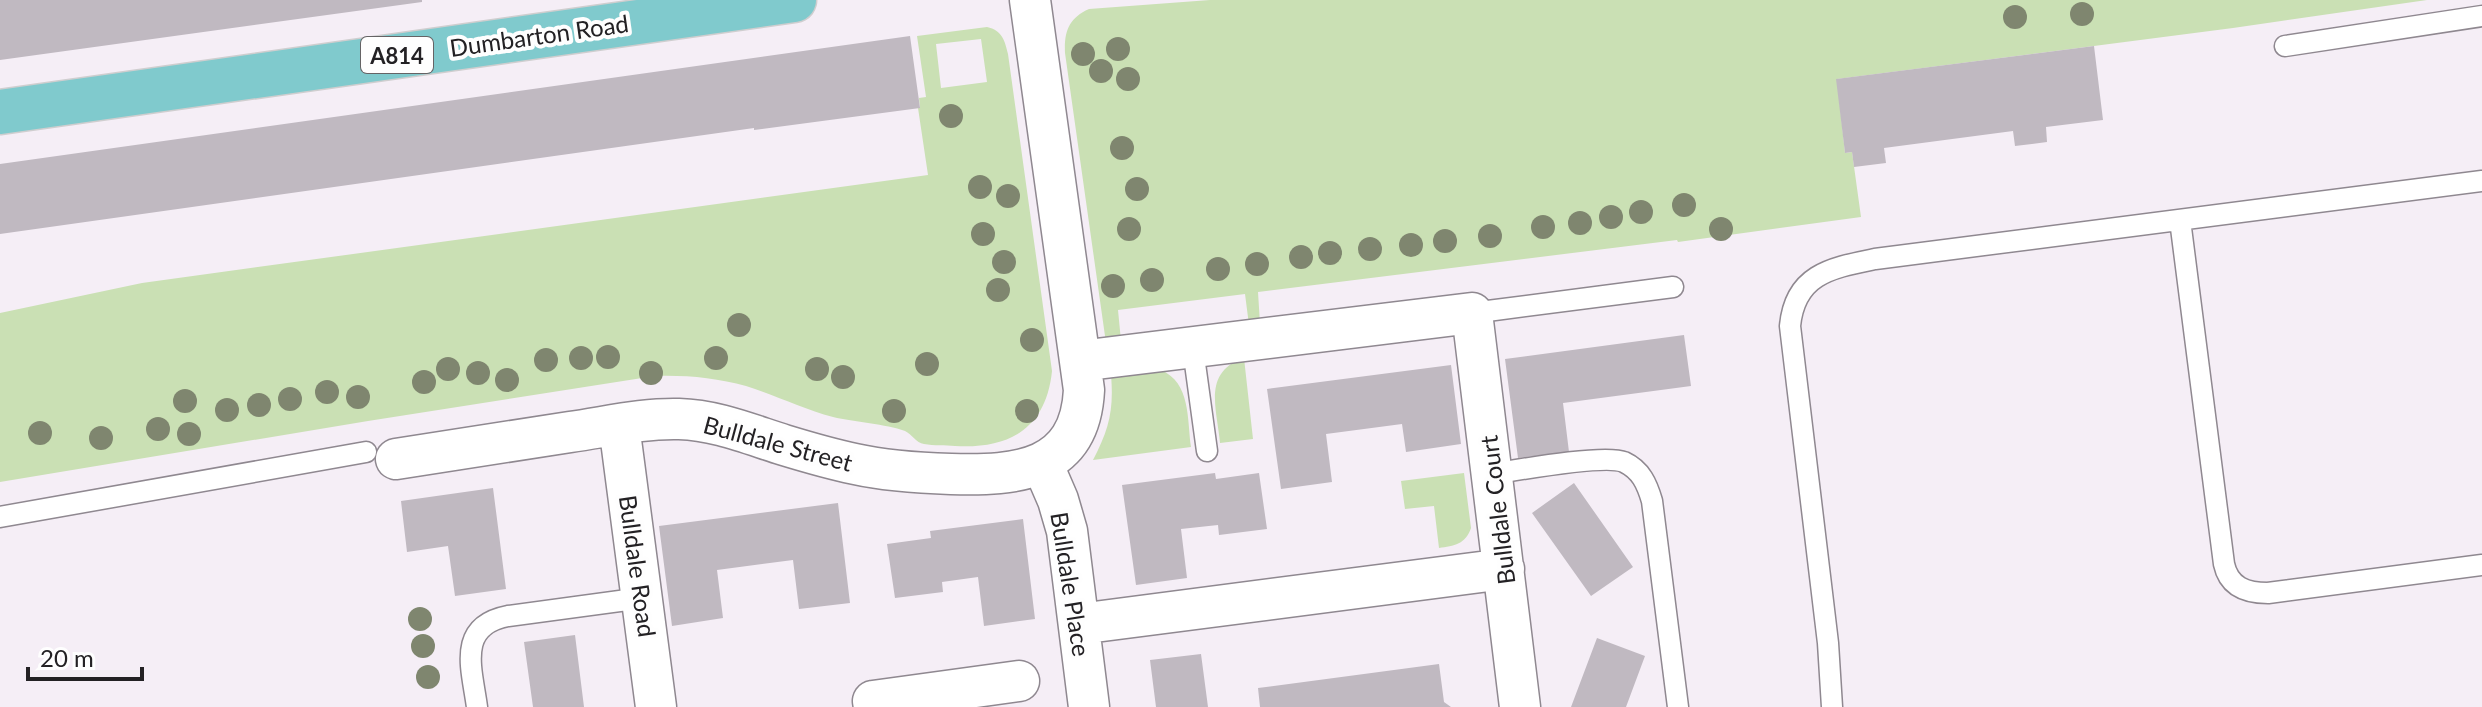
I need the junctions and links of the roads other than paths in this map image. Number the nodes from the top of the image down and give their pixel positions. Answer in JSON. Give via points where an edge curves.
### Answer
{"nodes":[{"id":1,"x":794,"y":0,"type":"edge"},
{"id":2,"x":1030,"y":0,"type":"edge"},
{"id":3,"x":2482,"y":16,"type":"edge"},
{"id":4,"x":2285,"y":46,"type":"dead end"},
{"id":5,"x":0,"y":112,"type":"edge"},
{"id":6,"x":2482,"y":181,"type":"edge"},
{"id":7,"x":2180,"y":220,"type":"junction"},
{"id":8,"x":1673,"y":287,"type":"dead end"},
{"id":9,"x":1472,"y":313,"type":"junction"},
{"id":10,"x":1193,"y":349,"type":"junction"},
{"id":11,"x":1080,"y":361,"type":"junction"},
{"id":12,"x":619,"y":425,"type":"junction"},
{"id":13,"x":1207,"y":451,"type":"dead end"},
{"id":14,"x":381,"y":456,"type":"joint"},
{"id":15,"x":1042,"y":463,"type":"junction"},
{"id":16,"x":1492,"y":474,"type":"junction"},
{"id":17,"x":0,"y":517,"type":"edge"},
{"id":18,"x":2482,"y":565,"type":"edge"},
{"id":19,"x":1504,"y":569,"type":"junction"},
{"id":20,"x":642,"y":598,"type":"junction"},
{"id":21,"x":1079,"y":624,"type":"junction"},
{"id":22,"x":1019,"y":681,"type":"dead end"},
{"id":23,"x":477,"y":707,"type":"edge"},
{"id":24,"x":656,"y":707,"type":"edge"},
{"id":25,"x":874,"y":707,"type":"edge"},
{"id":26,"x":1089,"y":707,"type":"edge"},
{"id":27,"x":1520,"y":707,"type":"edge"},
{"id":28,"x":1678,"y":707,"type":"edge"},
{"id":29,"x":1832,"y":707,"type":"edge"}],
"edges":[{"from":1,"to":5,"type":"main road","name":"Dumbarton Road","number":"A814"},
{"from":2,"to":11,"type":"street","name":"Bulldale Street"},
{"from":3,"to":4,"type":"lane"},
{"from":6,"to":7,"type":"lane"},
{"from":7,"to":18,"type":"lane","via":[[2229,578],[2243,590],[2268,593]]},
{"from":7,"to":29,"type":"lane","via":[[1875,259],[1815,277],[1795,299],[1790,326]]},
{"from":8,"to":9,"type":"lane"},
{"from":9,"to":10,"type":"street"},
{"from":9,"to":16,"type":"street","name":"Bulldale Court"},
{"from":10,"to":11,"type":"street"},
{"from":10,"to":13,"type":"lane"},
{"from":11,"to":15,"type":"street","name":"Bulldale Street","via":[[1083,409],[1074,432]]},
{"from":12,"to":14,"type":"street","name":"Bulldale Street"},
{"from":12,"to":15,"type":"street","name":"Bulldale Street","via":[[678,419],[710,422],[813,454],[889,470],[998,474]]},
{"from":12,"to":20,"type":"street","name":"Bulldale Road"},
{"from":14,"to":17,"type":"lane"},
{"from":15,"to":21,"type":"street","name":"Bulldale Place","via":[[1067,531]]},
{"from":16,"to":19,"type":"street","name":"Bulldale Court"},
{"from":16,"to":28,"type":"lane","via":[[1620,460],[1646,482]]},
{"from":19,"to":21,"type":"street"},
{"from":19,"to":27,"type":"street","name":"Bulldale Court"},
{"from":20,"to":23,"type":"lane","via":[[508,616],[485,624],[471,644]]},
{"from":20,"to":24,"type":"street","name":"Bulldale Road"},
{"from":21,"to":26,"type":"street","name":"Bulldale Place"},
{"from":22,"to":25,"type":"street","via":[[873,701]]}]}
